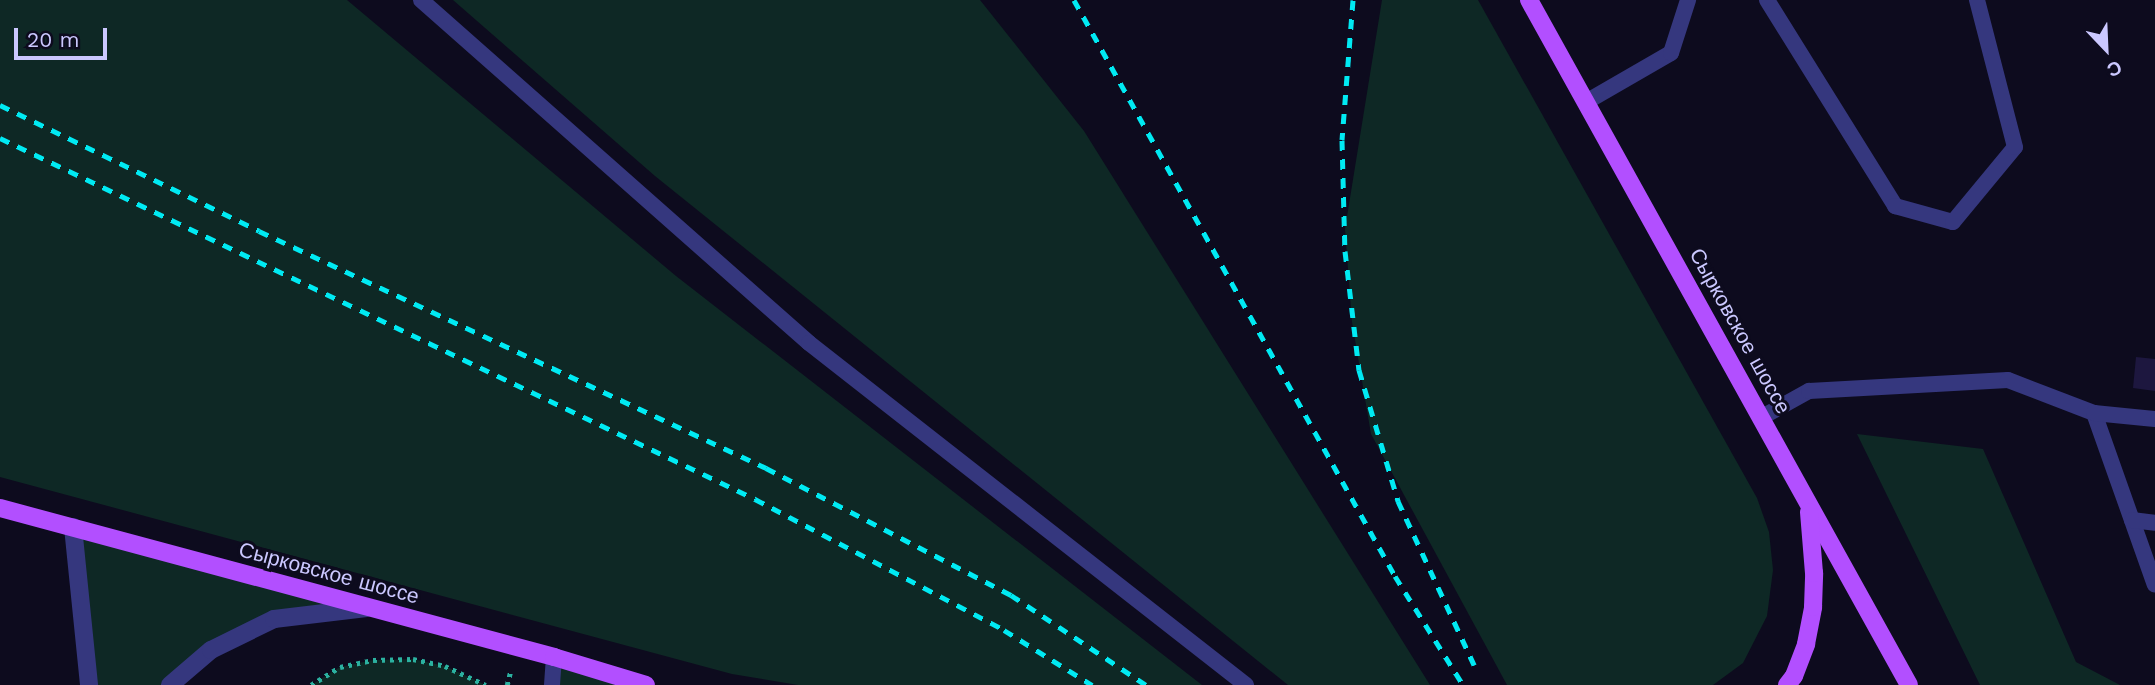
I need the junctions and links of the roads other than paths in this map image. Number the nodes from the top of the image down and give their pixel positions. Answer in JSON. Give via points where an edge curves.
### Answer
{"nodes":[{"id":1,"x":421,"y":0,"type":"edge"},
{"id":2,"x":1529,"y":0,"type":"edge"},
{"id":3,"x":1688,"y":0,"type":"edge"},
{"id":4,"x":1767,"y":0,"type":"edge"},
{"id":5,"x":1977,"y":0,"type":"edge"},
{"id":6,"x":1586,"y":102,"type":"junction"},
{"id":7,"x":2094,"y":412,"type":"junction"},
{"id":8,"x":1762,"y":417,"type":"junction"},
{"id":9,"x":2155,"y":419,"type":"edge"},
{"id":10,"x":1807,"y":498,"type":"junction"},
{"id":11,"x":0,"y":508,"type":"edge"},
{"id":12,"x":2132,"y":520,"type":"junction"},
{"id":13,"x":2155,"y":523,"type":"edge"},
{"id":14,"x":74,"y":527,"type":"junction"},
{"id":15,"x":2155,"y":585,"type":"edge"},
{"id":16,"x":370,"y":608,"type":"junction"},
{"id":17,"x":554,"y":657,"type":"junction"},
{"id":18,"x":89,"y":685,"type":"edge"},
{"id":19,"x":170,"y":685,"type":"edge"},
{"id":20,"x":552,"y":685,"type":"edge"},
{"id":21,"x":646,"y":685,"type":"edge"},
{"id":22,"x":1246,"y":685,"type":"edge"},
{"id":23,"x":1787,"y":685,"type":"edge"},
{"id":24,"x":1909,"y":685,"type":"edge"}],
"edges":[{"from":1,"to":22,"type":"lane","via":[[809,342]]},
{"from":2,"to":6,"type":"main road","name":"Сырковское шоссе"},
{"from":3,"to":6,"type":"lane","via":[[1671,53]]},
{"from":4,"to":5,"type":"lane","via":[[1895,206],[1953,222],[2015,147]]},
{"from":6,"to":8,"type":"main road","name":"Сырковское шоссе"},
{"from":7,"to":8,"type":"lane","via":[[2008,380],[1809,391]]},
{"from":7,"to":9,"type":"lane"},
{"from":7,"to":12,"type":"lane"},
{"from":8,"to":10,"type":"main road","name":"Сырковское шоссе"},
{"from":10,"to":23,"type":"main road","via":[[1813,607],[1806,644]]},
{"from":10,"to":24,"type":"main road","name":"Сырковское шоссе"},
{"from":11,"to":14,"type":"main road","name":"Сырковское шоссе"},
{"from":12,"to":13,"type":"lane"},
{"from":12,"to":15,"type":"lane"},
{"from":14,"to":16,"type":"main road","name":"Сырковское шоссе"},
{"from":14,"to":18,"type":"street"},
{"from":16,"to":17,"type":"main road","name":"Сырковское шоссе"},
{"from":16,"to":19,"type":"street","via":[[274,618],[211,650]]},
{"from":17,"to":20,"type":"lane"},
{"from":17,"to":21,"type":"main road","name":"Сырковское шоссе"}]}
